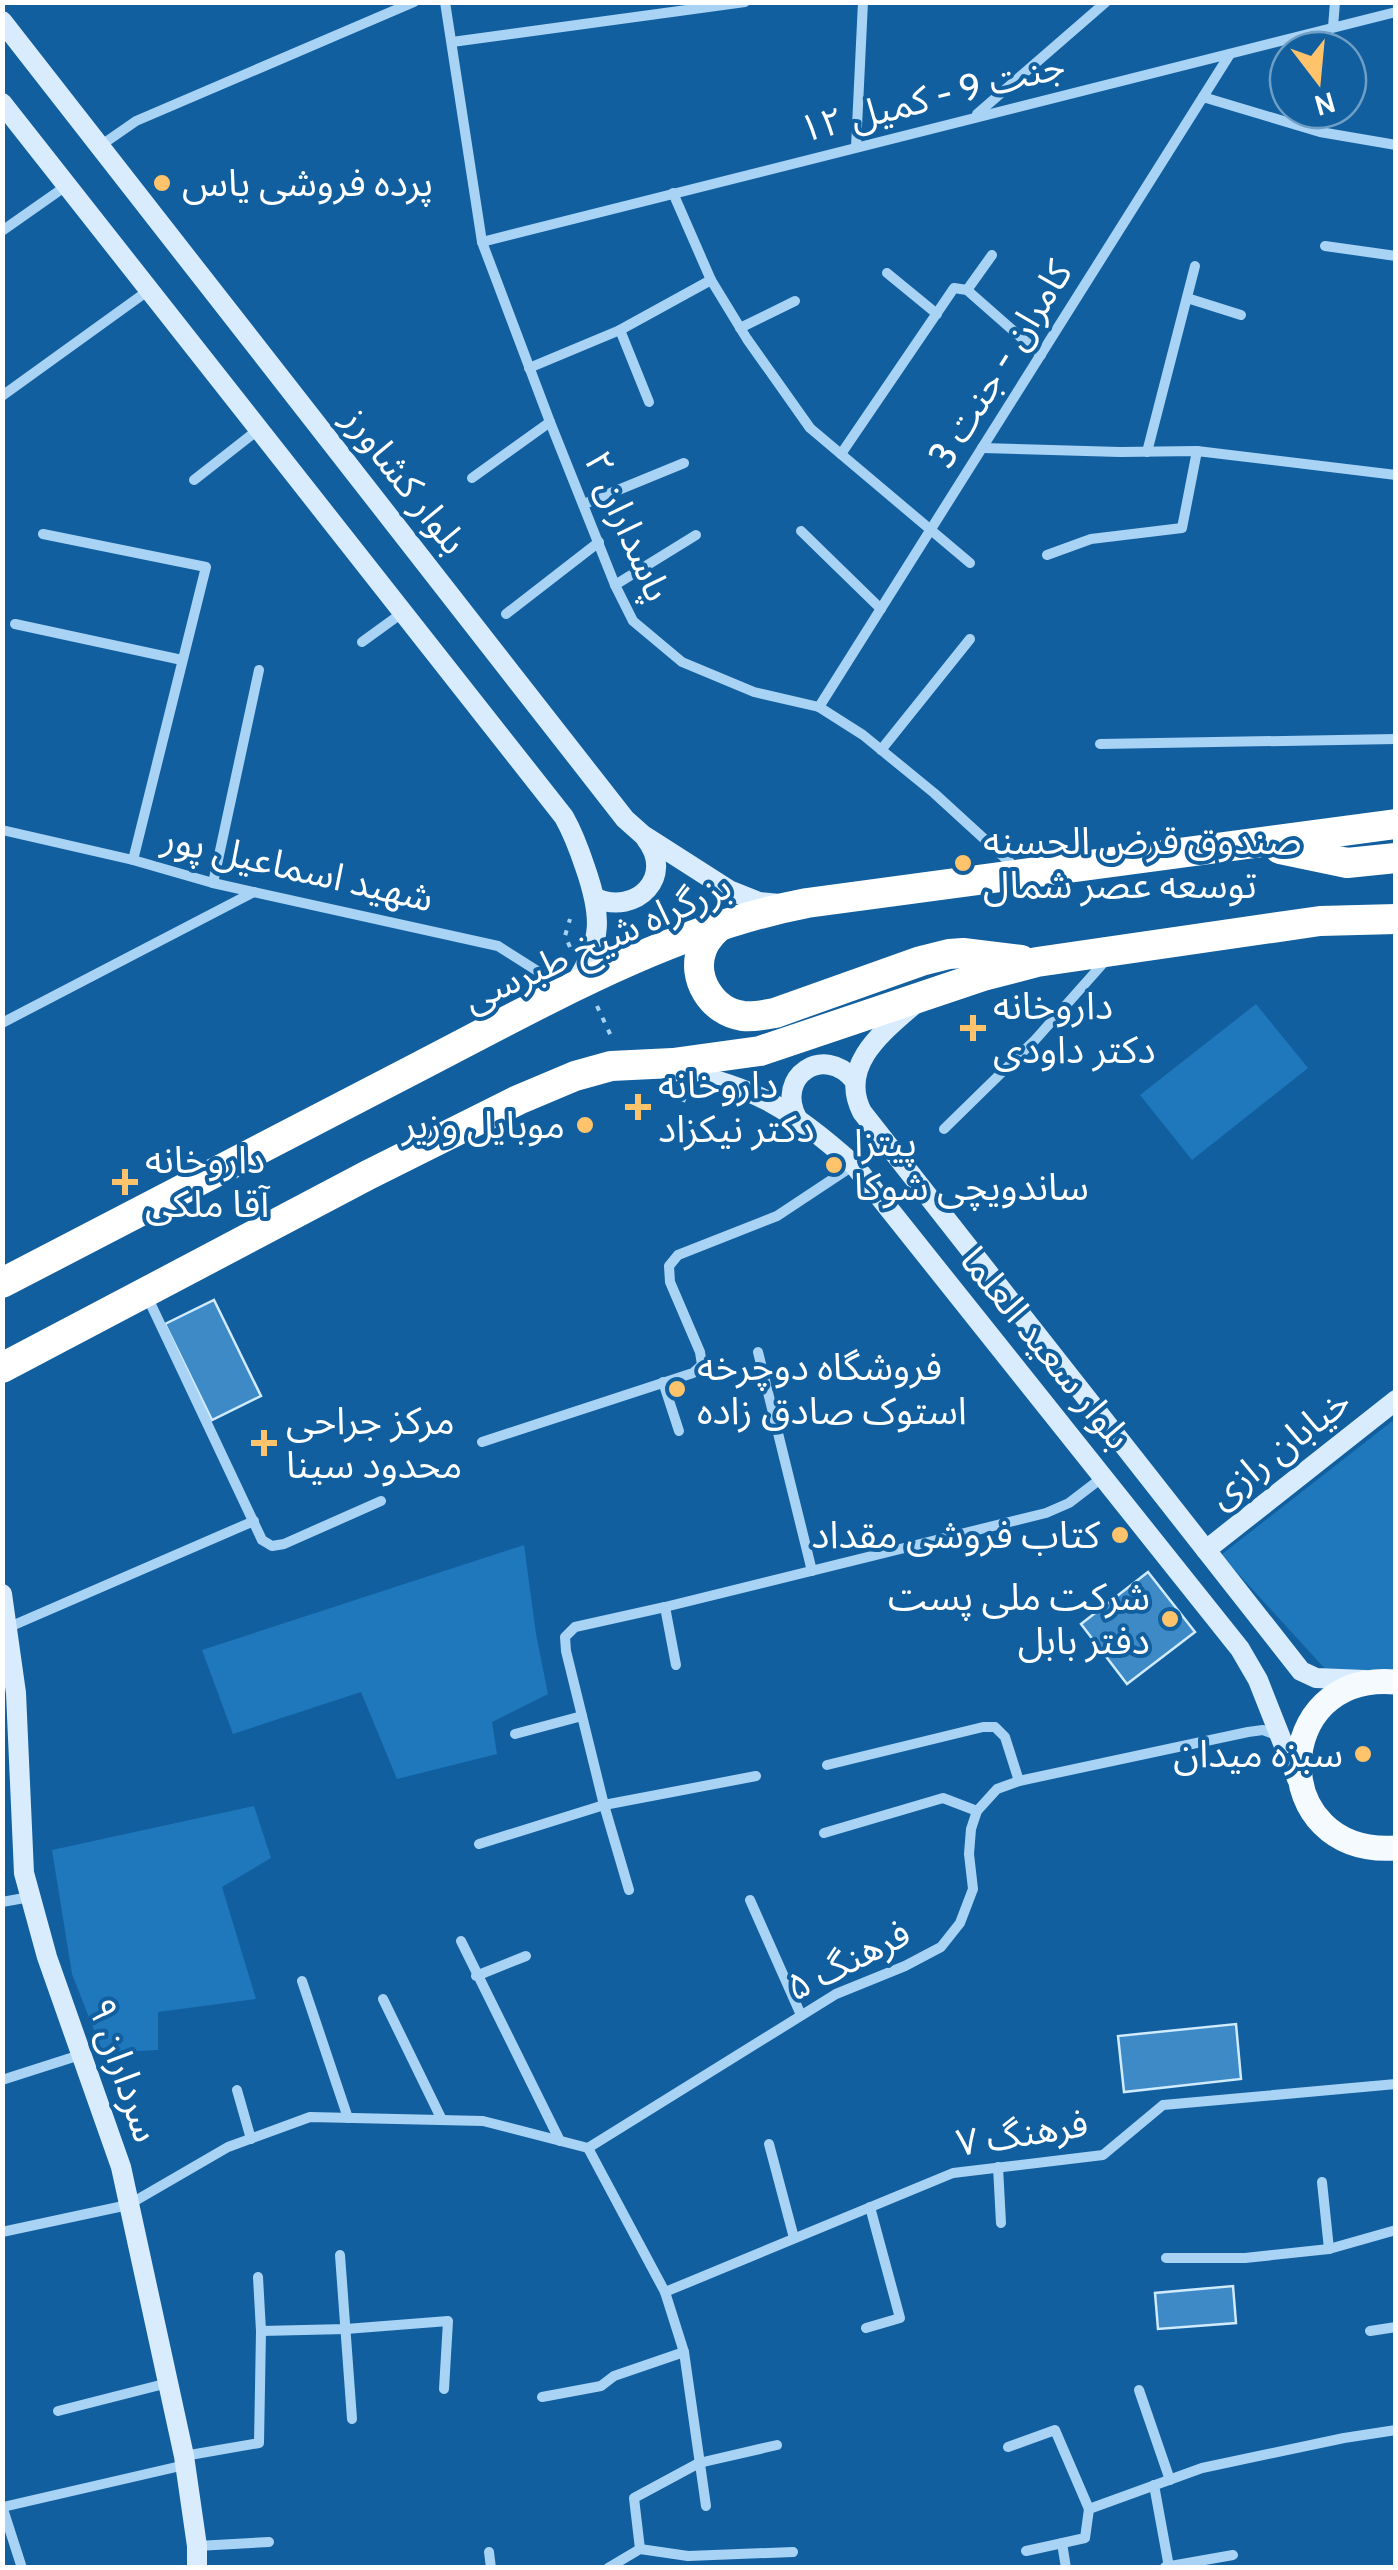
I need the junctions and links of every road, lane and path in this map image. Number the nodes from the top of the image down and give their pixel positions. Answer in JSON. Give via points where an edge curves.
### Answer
{"nodes":[{"id":1,"x":414,"y":2,"type":"edge"},
{"id":2,"x":446,"y":2,"type":"edge"},
{"id":3,"x":745,"y":2,"type":"edge"},
{"id":4,"x":863,"y":2,"type":"edge"},
{"id":5,"x":1106,"y":2,"type":"edge"},
{"id":6,"x":1336,"y":2,"type":"edge"},
{"id":7,"x":1396,"y":12,"type":"edge"},
{"id":8,"x":2,"y":21,"type":"edge"},
{"id":9,"x":1333,"y":27,"type":"junction"},
{"id":10,"x":452,"y":42,"type":"junction"},
{"id":11,"x":1231,"y":53,"type":"junction"},
{"id":12,"x":1204,"y":97,"type":"junction"},
{"id":13,"x":2,"y":104,"type":"edge"},
{"id":14,"x":972,"y":118,"type":"junction"},
{"id":15,"x":1396,"y":145,"type":"edge"},
{"id":16,"x":100,"y":146,"type":"junction"},
{"id":17,"x":856,"y":147,"type":"junction"},
{"id":18,"x":67,"y":186,"type":"junction"},
{"id":19,"x":673,"y":193,"type":"junction"},
{"id":20,"x":2,"y":230,"type":"edge"},
{"id":21,"x":482,"y":242,"type":"junction"},
{"id":22,"x":1325,"y":246,"type":"dead end"},
{"id":23,"x":992,"y":255,"type":"dead end"},
{"id":24,"x":1396,"y":256,"type":"edge"},
{"id":25,"x":1195,"y":266,"type":"dead end"},
{"id":26,"x":887,"y":273,"type":"dead end"},
{"id":27,"x":711,"y":280,"type":"junction"},
{"id":28,"x":149,"y":290,"type":"junction"},
{"id":29,"x":967,"y":290,"type":"junction"},
{"id":30,"x":1187,"y":298,"type":"junction"},
{"id":31,"x":795,"y":302,"type":"dead end"},
{"id":32,"x":937,"y":314,"type":"junction"},
{"id":33,"x":1241,"y":315,"type":"dead end"},
{"id":34,"x":740,"y":328,"type":"junction"},
{"id":35,"x":620,"y":330,"type":"junction"},
{"id":36,"x":1041,"y":355,"type":"junction"},
{"id":37,"x":529,"y":368,"type":"junction"},
{"id":38,"x":2,"y":396,"type":"edge"},
{"id":39,"x":649,"y":402,"type":"dead end"},
{"id":40,"x":550,"y":422,"type":"junction"},
{"id":41,"x":259,"y":429,"type":"junction"},
{"id":42,"x":982,"y":448,"type":"junction"},
{"id":43,"x":1196,"y":451,"type":"junction"},
{"id":44,"x":1147,"y":452,"type":"junction"},
{"id":45,"x":840,"y":454,"type":"junction"},
{"id":46,"x":684,"y":463,"type":"dead end"},
{"id":47,"x":1396,"y":474,"type":"edge"},
{"id":48,"x":472,"y":478,"type":"dead end"},
{"id":49,"x":194,"y":480,"type":"dead end"},
{"id":50,"x":584,"y":504,"type":"junction"},
{"id":51,"x":801,"y":530,"type":"dead end"},
{"id":52,"x":931,"y":530,"type":"junction"},
{"id":53,"x":43,"y":534,"type":"dead end"},
{"id":54,"x":696,"y":535,"type":"dead end"},
{"id":55,"x":599,"y":542,"type":"junction"},
{"id":56,"x":1047,"y":555,"type":"dead end"},
{"id":57,"x":970,"y":563,"type":"dead end"},
{"id":58,"x":616,"y":585,"type":"junction"},
{"id":59,"x":881,"y":609,"type":"junction"},
{"id":60,"x":403,"y":612,"type":"junction"},
{"id":61,"x":506,"y":614,"type":"dead end"},
{"id":62,"x":15,"y":624,"type":"dead end"},
{"id":63,"x":970,"y":639,"type":"dead end"},
{"id":64,"x":362,"y":642,"type":"dead end"},
{"id":65,"x":182,"y":660,"type":"junction"},
{"id":66,"x":259,"y":670,"type":"dead end"},
{"id":67,"x":819,"y":707,"type":"junction"},
{"id":68,"x":1396,"y":739,"type":"edge"},
{"id":69,"x":1100,"y":744,"type":"dead end"},
{"id":70,"x":881,"y":750,"type":"junction"},
{"id":71,"x":1396,"y":824,"type":"edge"},
{"id":72,"x":2,"y":830,"type":"edge"},
{"id":73,"x":643,"y":834,"type":"junction"},
{"id":74,"x":1256,"y":844,"type":"junction"},
{"id":75,"x":1396,"y":858,"type":"edge"},
{"id":76,"x":133,"y":860,"type":"junction"},
{"id":77,"x":1024,"y":875,"type":"junction"},
{"id":78,"x":213,"y":883,"type":"junction"},
{"id":79,"x":255,"y":892,"type":"junction"},
{"id":80,"x":596,"y":898,"type":"junction"},
{"id":81,"x":807,"y":903,"type":"junction"},
{"id":82,"x":570,"y":919,"type":"dead end"},
{"id":83,"x":1396,"y":919,"type":"edge"},
{"id":84,"x":722,"y":924,"type":"junction"},
{"id":85,"x":1114,"y":951,"type":"junction"},
{"id":86,"x":572,"y":953,"type":"dead end"},
{"id":87,"x":1038,"y":962,"type":"junction"},
{"id":88,"x":582,"y":997,"type":"junction"},
{"id":89,"x":922,"y":997,"type":"junction"},
{"id":90,"x":2,"y":1024,"type":"edge"},
{"id":91,"x":611,"y":1036,"type":"dead end"},
{"id":92,"x":635,"y":1066,"type":"junction"},
{"id":93,"x":854,"y":1080,"type":"junction"},
{"id":94,"x":797,"y":1118,"type":"junction"},
{"id":95,"x":944,"y":1129,"type":"dead end"},
{"id":96,"x":854,"y":1165,"type":"junction"},
{"id":97,"x":2,"y":1283,"type":"edge"},
{"id":98,"x":145,"y":1293,"type":"junction"},
{"id":99,"x":758,"y":1352,"type":"dead end"},
{"id":100,"x":2,"y":1368,"type":"edge"},
{"id":101,"x":662,"y":1382,"type":"junction"},
{"id":102,"x":1396,"y":1400,"type":"edge"},
{"id":103,"x":679,"y":1431,"type":"dead end"},
{"id":104,"x":482,"y":1442,"type":"dead end"},
{"id":105,"x":1104,"y":1477,"type":"junction"},
{"id":106,"x":381,"y":1501,"type":"dead end"},
{"id":107,"x":254,"y":1522,"type":"junction"},
{"id":108,"x":1206,"y":1550,"type":"junction"},
{"id":109,"x":812,"y":1571,"type":"junction"},
{"id":110,"x":2,"y":1594,"type":"edge"},
{"id":111,"x":665,"y":1607,"type":"junction"},
{"id":112,"x":6,"y":1628,"type":"edge"},
{"id":113,"x":676,"y":1665,"type":"dead end"},
{"id":114,"x":1389,"y":1681,"type":"edge"},
{"id":115,"x":582,"y":1716,"type":"junction"},
{"id":116,"x":515,"y":1734,"type":"dead end"},
{"id":117,"x":1280,"y":1736,"type":"junction"},
{"id":118,"x":826,"y":1764,"type":"dead end"},
{"id":119,"x":756,"y":1776,"type":"dead end"},
{"id":120,"x":1018,"y":1781,"type":"junction"},
{"id":121,"x":1301,"y":1788,"type":"junction"},
{"id":122,"x":604,"y":1805,"type":"junction"},
{"id":123,"x":977,"y":1810,"type":"junction"},
{"id":124,"x":824,"y":1833,"type":"dead end"},
{"id":125,"x":479,"y":1844,"type":"dead end"},
{"id":126,"x":1396,"y":1848,"type":"edge"},
{"id":127,"x":628,"y":1890,"type":"dead end"},
{"id":128,"x":31,"y":1897,"type":"junction"},
{"id":129,"x":750,"y":1900,"type":"dead end"},
{"id":130,"x":2,"y":1902,"type":"edge"},
{"id":131,"x":461,"y":1942,"type":"dead end"},
{"id":132,"x":526,"y":1956,"type":"dead end"},
{"id":133,"x":476,"y":1976,"type":"junction"},
{"id":134,"x":302,"y":1981,"type":"dead end"},
{"id":135,"x":383,"y":1999,"type":"dead end"},
{"id":136,"x":802,"y":2015,"type":"junction"},
{"id":137,"x":80,"y":2055,"type":"junction"},
{"id":138,"x":2,"y":2080,"type":"edge"},
{"id":139,"x":1396,"y":2084,"type":"edge"},
{"id":140,"x":237,"y":2090,"type":"dead end"},
{"id":141,"x":348,"y":2118,"type":"junction"},
{"id":142,"x":442,"y":2120,"type":"junction"},
{"id":143,"x":251,"y":2139,"type":"junction"},
{"id":144,"x":560,"y":2141,"type":"junction"},
{"id":145,"x":768,"y":2144,"type":"dead end"},
{"id":146,"x":588,"y":2148,"type":"junction"},
{"id":147,"x":998,"y":2167,"type":"junction"},
{"id":148,"x":1322,"y":2182,"type":"dead end"},
{"id":149,"x":128,"y":2205,"type":"junction"},
{"id":150,"x":870,"y":2207,"type":"junction"},
{"id":151,"x":1001,"y":2223,"type":"dead end"},
{"id":152,"x":1396,"y":2230,"type":"edge"},
{"id":153,"x":2,"y":2232,"type":"edge"},
{"id":154,"x":794,"y":2238,"type":"junction"},
{"id":155,"x":1329,"y":2249,"type":"junction"},
{"id":156,"x":340,"y":2255,"type":"dead end"},
{"id":157,"x":1166,"y":2258,"type":"dead end"},
{"id":158,"x":258,"y":2277,"type":"dead end"},
{"id":159,"x":665,"y":2292,"type":"junction"},
{"id":160,"x":1396,"y":2327,"type":"edge"},
{"id":161,"x":346,"y":2328,"type":"junction"},
{"id":162,"x":866,"y":2328,"type":"dead end"},
{"id":163,"x":261,"y":2331,"type":"junction"},
{"id":164,"x":1370,"y":2331,"type":"dead end"},
{"id":165,"x":684,"y":2352,"type":"junction"},
{"id":166,"x":168,"y":2383,"type":"junction"},
{"id":167,"x":444,"y":2388,"type":"dead end"},
{"id":168,"x":1139,"y":2390,"type":"dead end"},
{"id":169,"x":542,"y":2397,"type":"dead end"},
{"id":170,"x":58,"y":2411,"type":"dead end"},
{"id":171,"x":352,"y":2419,"type":"dead end"},
{"id":172,"x":1396,"y":2430,"type":"edge"},
{"id":173,"x":777,"y":2445,"type":"dead end"},
{"id":174,"x":1008,"y":2447,"type":"dead end"},
{"id":175,"x":185,"y":2460,"type":"junction"},
{"id":176,"x":699,"y":2464,"type":"junction"},
{"id":177,"x":1170,"y":2480,"type":"junction"},
{"id":178,"x":1154,"y":2485,"type":"junction"},
{"id":179,"x":3,"y":2506,"type":"edge"},
{"id":180,"x":706,"y":2506,"type":"dead end"},
{"id":181,"x":1089,"y":2509,"type":"junction"},
{"id":182,"x":270,"y":2542,"type":"dead end"},
{"id":183,"x":1062,"y":2543,"type":"junction"},
{"id":184,"x":640,"y":2549,"type":"junction"},
{"id":185,"x":1026,"y":2551,"type":"dead end"},
{"id":186,"x":489,"y":2552,"type":"dead end"},
{"id":187,"x":793,"y":2552,"type":"dead end"},
{"id":188,"x":1233,"y":2555,"type":"dead end"},
{"id":189,"x":197,"y":2557,"type":"edge"},
{"id":190,"x":1166,"y":2567,"type":"edge"},
{"id":191,"x":22,"y":2568,"type":"edge"},
{"id":192,"x":491,"y":2568,"type":"edge"},
{"id":193,"x":608,"y":2568,"type":"edge"},
{"id":194,"x":1066,"y":2568,"type":"edge"}],
"edges":[{"from":1,"to":16,"type":"street","via":[[136,121]]},
{"from":2,"to":10,"type":"street","name":"پاسداران ۲"},
{"from":3,"to":10,"type":"street"},
{"from":4,"to":17,"type":"street"},
{"from":5,"to":14,"type":"street"},
{"from":6,"to":9,"type":"street"},
{"from":7,"to":9,"type":"street","name":"جنت 9 - کمیل ۱۲"},
{"from":8,"to":16,"type":"main road","name":"بلوار کشاورز"},
{"from":9,"to":11,"type":"street","name":"جنت 9 - کمیل ۱۲"},
{"from":10,"to":21,"type":"street","name":"پاسداران ۲"},
{"from":11,"to":12,"type":"street","name":"کامران - جنت 3"},
{"from":11,"to":14,"type":"street","name":"جنت 9 - کمیل ۱۲"},
{"from":12,"to":15,"type":"street","via":[[1320,132]]},
{"from":12,"to":36,"type":"street","name":"کامران - جنت 3"},
{"from":13,"to":18,"type":"main road"},
{"from":14,"to":17,"type":"street","name":"جنت 9 - کمیل ۱۲"},
{"from":16,"to":73,"type":"main road","name":"بلوار کشاورز"},
{"from":17,"to":19,"type":"street","name":"جنت 9 - کمیل ۱۲"},
{"from":18,"to":20,"type":"street"},
{"from":18,"to":28,"type":"main road"},
{"from":19,"to":21,"type":"street","name":"جنت 9 - کمیل ۱۲"},
{"from":19,"to":27,"type":"street"},
{"from":21,"to":37,"type":"street","name":"پاسداران ۲"},
{"from":22,"to":24,"type":"street"},
{"from":23,"to":29,"type":"street"},
{"from":25,"to":30,"type":"street"},
{"from":26,"to":32,"type":"street"},
{"from":27,"to":34,"type":"street"},
{"from":27,"to":35,"type":"street"},
{"from":28,"to":38,"type":"street"},
{"from":28,"to":41,"type":"main road"},
{"from":29,"to":32,"type":"street","via":[[954,288]]},
{"from":29,"to":36,"type":"street"},
{"from":30,"to":33,"type":"street"},
{"from":30,"to":44,"type":"street"},
{"from":31,"to":34,"type":"street"},
{"from":32,"to":45,"type":"street"},
{"from":34,"to":45,"type":"street","via":[[810,428]]},
{"from":35,"to":37,"type":"street"},
{"from":35,"to":39,"type":"street"},
{"from":36,"to":42,"type":"street","name":"کامران - جنت 3"},
{"from":37,"to":40,"type":"street","name":"پاسداران ۲"},
{"from":40,"to":48,"type":"street"},
{"from":40,"to":50,"type":"street","name":"پاسداران ۲"},
{"from":41,"to":49,"type":"street"},
{"from":41,"to":60,"type":"main road"},
{"from":42,"to":44,"type":"street"},
{"from":42,"to":52,"type":"street","name":"کامران - جنت 3"},
{"from":43,"to":44,"type":"street"},
{"from":43,"to":47,"type":"street"},
{"from":43,"to":56,"type":"street","via":[[1182,528],[1091,539]]},
{"from":45,"to":52,"type":"street"},
{"from":46,"to":50,"type":"street"},
{"from":50,"to":55,"type":"street","name":"پاسداران ۲"},
{"from":51,"to":59,"type":"street"},
{"from":52,"to":57,"type":"street"},
{"from":52,"to":59,"type":"street","name":"کامران - جنت 3"},
{"from":53,"to":65,"type":"street","via":[[206,567]]},
{"from":54,"to":58,"type":"street"},
{"from":55,"to":58,"type":"street","name":"پاسداران ۲"},
{"from":55,"to":61,"type":"street"},
{"from":58,"to":67,"type":"street","name":"پاسداران ۲","via":[[633,621],[682,662],[754,692]]},
{"from":59,"to":67,"type":"street","name":"کامران - جنت 3"},
{"from":60,"to":64,"type":"street"},
{"from":60,"to":80,"type":"main road","via":[[564,817]]},
{"from":62,"to":65,"type":"street"},
{"from":63,"to":70,"type":"street"},
{"from":65,"to":76,"type":"street"},
{"from":66,"to":78,"type":"street"},
{"from":67,"to":70,"type":"street","name":"پاسداران ۲"},
{"from":68,"to":69,"type":"street"},
{"from":70,"to":77,"type":"street","name":"پاسداران ۲"},
{"from":71,"to":74,"type":"highway","name":"بزرگراه شیخ طبرسی"},
{"from":72,"to":76,"type":"street","name":"شهید اسماعیل پور"},
{"from":73,"to":80,"type":"main road","via":[[656,866],[649,888],[630,902]]},
{"from":73,"to":81,"type":"main road","name":"بلوار کشاورز","via":[[744,898]]},
{"from":74,"to":75,"type":"highway","via":[[1347,863]]},
{"from":74,"to":77,"type":"highway","name":"بزرگراه شیخ طبرسی"},
{"from":76,"to":78,"type":"street","name":"شهید اسماعیل پور"},
{"from":77,"to":81,"type":"highway","name":"بزرگراه شیخ طبرسی"},
{"from":78,"to":79,"type":"street","name":"شهید اسماعیل پور"},
{"from":79,"to":88,"type":"street","name":"شهید اسماعیل پور","via":[[498,946]]},
{"from":79,"to":90,"type":"street"},
{"from":80,"to":88,"type":"main road","via":[[598,924]]},
{"from":81,"to":84,"type":"highway","name":"بزرگراه شیخ طبرسی"},
{"from":82,"to":86,"type":"path","via":[[565,936]]},
{"from":83,"to":85,"type":"highway","via":[[1320,921]]},
{"from":84,"to":87,"type":"highway","via":[[702,949],[702,983],[710,998],[740,1016],[775,1013],[948,954]]},
{"from":84,"to":88,"type":"highway","name":"بزرگراه شیخ طبرسی","via":[[676,942]]},
{"from":85,"to":87,"type":"highway"},
{"from":85,"to":95,"type":"street"},
{"from":87,"to":89,"type":"highway"},
{"from":88,"to":91,"type":"path"},
{"from":88,"to":97,"type":"highway","name":"بزرگراه شیخ طبرسی"},
{"from":89,"to":92,"type":"highway","via":[[760,1051]]},
{"from":89,"to":93,"type":"main road","via":[[871,1047]]},
{"from":92,"to":94,"type":"main road","name":"بلوار سعید العلما","via":[[734,1084]]},
{"from":92,"to":98,"type":"highway","via":[[610,1066],[548,1086]]},
{"from":93,"to":94,"type":"main road","via":[[832,1064],[806,1069],[791,1092]]},
{"from":93,"to":108,"type":"main road","name":"بلوار سعید العلما","via":[[862,1112]]},
{"from":94,"to":96,"type":"main road","name":"بلوار سعید العلما"},
{"from":96,"to":101,"type":"street","via":[[778,1216],[678,1256],[669,1266],[702,1364]]},
{"from":96,"to":105,"type":"main road","name":"بلوار سعید العلما"},
{"from":98,"to":100,"type":"highway"},
{"from":98,"to":107,"type":"street"},
{"from":99,"to":109,"type":"street"},
{"from":101,"to":103,"type":"street"},
{"from":101,"to":104,"type":"street"},
{"from":102,"to":108,"type":"main road","name":"خیابان رازی"},
{"from":105,"to":109,"type":"street","via":[[1046,1513]]},
{"from":105,"to":117,"type":"main road","name":"بلوار سعید العلما","via":[[1246,1657]]},
{"from":106,"to":107,"type":"street","via":[[272,1546]]},
{"from":107,"to":112,"type":"street"},
{"from":108,"to":114,"type":"main road","name":"بلوار سعید العلما","via":[[1302,1670],[1316,1678]]},
{"from":109,"to":111,"type":"street"},
{"from":110,"to":112,"type":"main road","name":"سرداران ۹"},
{"from":111,"to":113,"type":"street"},
{"from":111,"to":115,"type":"street","via":[[575,1626],[565,1637]]},
{"from":112,"to":128,"type":"main road","name":"سرداران ۹"},
{"from":114,"to":121,"type":"main road","via":[[1350,1687],[1314,1715],[1300,1742]]},
{"from":115,"to":116,"type":"street"},
{"from":115,"to":122,"type":"street"},
{"from":117,"to":120,"type":"street","via":[[1256,1730]]},
{"from":117,"to":121,"type":"main road","name":"بلوار سعید العلما"},
{"from":118,"to":120,"type":"street","via":[[996,1727]]},
{"from":119,"to":122,"type":"street"},
{"from":120,"to":123,"type":"street","via":[[997,1789]]},
{"from":121,"to":126,"type":"main road","via":[[1314,1816],[1337,1836],[1366,1848]]},
{"from":122,"to":125,"type":"street"},
{"from":122,"to":127,"type":"street"},
{"from":123,"to":124,"type":"street","via":[[944,1798]]},
{"from":123,"to":136,"type":"street","name":"فرهنگ ۵","via":[[969,1854],[973,1889],[941,1948]]},
{"from":128,"to":130,"type":"street"},
{"from":128,"to":137,"type":"main road","name":"سرداران ۹"},
{"from":129,"to":136,"type":"street"},
{"from":131,"to":133,"type":"street"},
{"from":132,"to":133,"type":"street"},
{"from":133,"to":144,"type":"street"},
{"from":134,"to":141,"type":"street"},
{"from":135,"to":142,"type":"street"},
{"from":136,"to":146,"type":"street","name":"فرهنگ ۵"},
{"from":137,"to":138,"type":"street"},
{"from":137,"to":149,"type":"main road","name":"سرداران ۹"},
{"from":139,"to":147,"type":"street","name":"فرهنگ ۷","via":[[1164,2106],[1103,2155]]},
{"from":140,"to":143,"type":"street"},
{"from":141,"to":142,"type":"street"},
{"from":141,"to":143,"type":"street","via":[[310,2117]]},
{"from":142,"to":144,"type":"street","via":[[483,2121]]},
{"from":143,"to":149,"type":"street"},
{"from":144,"to":146,"type":"street"},
{"from":145,"to":154,"type":"street"},
{"from":146,"to":159,"type":"street"},
{"from":147,"to":150,"type":"street","name":"فرهنگ ۷","via":[[953,2172]]},
{"from":147,"to":151,"type":"street"},
{"from":148,"to":155,"type":"street"},
{"from":149,"to":153,"type":"street"},
{"from":149,"to":166,"type":"main road","name":"سرداران ۹"},
{"from":150,"to":154,"type":"street","name":"فرهنگ ۷"},
{"from":150,"to":162,"type":"street","via":[[900,2318]]},
{"from":152,"to":155,"type":"street"},
{"from":154,"to":159,"type":"street","name":"فرهنگ ۷"},
{"from":155,"to":157,"type":"street"},
{"from":156,"to":161,"type":"street"},
{"from":158,"to":163,"type":"street"},
{"from":159,"to":165,"type":"street"},
{"from":160,"to":164,"type":"street"},
{"from":161,"to":163,"type":"street"},
{"from":161,"to":167,"type":"street","via":[[448,2321]]},
{"from":161,"to":171,"type":"street"},
{"from":163,"to":175,"type":"street","via":[[259,2443]]},
{"from":165,"to":169,"type":"street","via":[[601,2386]]},
{"from":165,"to":176,"type":"street"},
{"from":166,"to":170,"type":"street"},
{"from":166,"to":175,"type":"main road","name":"سرداران ۹"},
{"from":168,"to":177,"type":"street"},
{"from":172,"to":177,"type":"street"},
{"from":173,"to":176,"type":"street"},
{"from":174,"to":181,"type":"street","via":[[1055,2430]]},
{"from":175,"to":179,"type":"street"},
{"from":175,"to":189,"type":"main road","name":"سرداران ۹"},
{"from":176,"to":180,"type":"street"},
{"from":176,"to":184,"type":"street","via":[[634,2498]]},
{"from":177,"to":178,"type":"street"},
{"from":178,"to":181,"type":"street"},
{"from":178,"to":190,"type":"street"},
{"from":179,"to":191,"type":"street"},
{"from":181,"to":183,"type":"street","via":[[1085,2538]]},
{"from":182,"to":189,"type":"street"},
{"from":183,"to":185,"type":"street"},
{"from":183,"to":194,"type":"street"},
{"from":184,"to":187,"type":"street","via":[[688,2556]]},
{"from":184,"to":193,"type":"street"},
{"from":186,"to":192,"type":"street"},
{"from":188,"to":190,"type":"street"}]}
